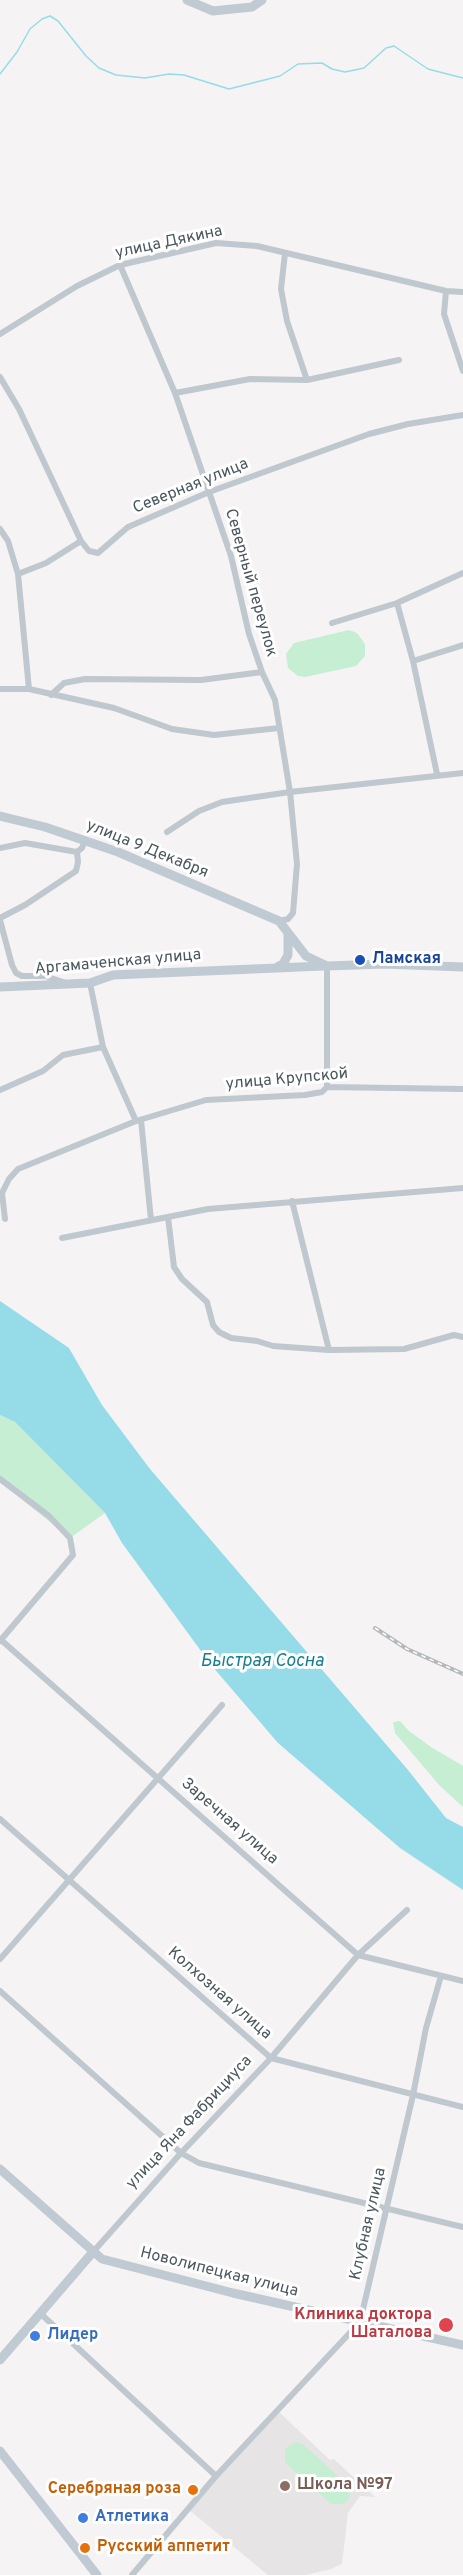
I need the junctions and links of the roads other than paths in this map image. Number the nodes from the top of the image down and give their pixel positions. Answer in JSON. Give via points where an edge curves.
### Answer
{"nodes":[{"id":1,"x":187,"y":0,"type":"edge"},
{"id":2,"x":262,"y":0,"type":"edge"},
{"id":3,"x":285,"y":253,"type":"junction"},
{"id":4,"x":120,"y":265,"type":"junction"},
{"id":5,"x":446,"y":291,"type":"junction"},
{"id":6,"x":463,"y":292,"type":"edge"},
{"id":7,"x":0,"y":334,"type":"edge"},
{"id":8,"x":399,"y":360,"type":"dead end"},
{"id":9,"x":463,"y":371,"type":"edge"},
{"id":10,"x":0,"y":377,"type":"edge"},
{"id":11,"x":307,"y":380,"type":"junction"},
{"id":12,"x":176,"y":393,"type":"junction"},
{"id":13,"x":463,"y":416,"type":"edge"},
{"id":14,"x":209,"y":492,"type":"junction"},
{"id":15,"x":0,"y":529,"type":"edge"},
{"id":16,"x":81,"y":541,"type":"junction"},
{"id":17,"x":463,"y":573,"type":"edge"},
{"id":18,"x":18,"y":574,"type":"junction"},
{"id":19,"x":397,"y":603,"type":"junction"},
{"id":20,"x":332,"y":624,"type":"dead end"},
{"id":21,"x":463,"y":645,"type":"edge"},
{"id":22,"x":413,"y":661,"type":"junction"},
{"id":23,"x":262,"y":672,"type":"junction"},
{"id":24,"x":0,"y":689,"type":"edge"},
{"id":25,"x":29,"y":689,"type":"junction"},
{"id":26,"x":51,"y":695,"type":"junction"},
{"id":27,"x":279,"y":728,"type":"junction"},
{"id":28,"x":463,"y":773,"type":"edge"},
{"id":29,"x":437,"y":774,"type":"junction"},
{"id":30,"x":290,"y":792,"type":"junction"},
{"id":31,"x":0,"y":816,"type":"edge"},
{"id":32,"x":167,"y":832,"type":"dead end"},
{"id":33,"x":85,"y":840,"type":"junction"},
{"id":34,"x":0,"y":848,"type":"edge"},
{"id":35,"x":77,"y":852,"type":"junction"},
{"id":36,"x":0,"y":919,"type":"edge"},
{"id":37,"x":279,"y":921,"type":"junction"},
{"id":38,"x":288,"y":932,"type":"junction"},
{"id":39,"x":327,"y":966,"type":"junction"},
{"id":40,"x":463,"y":967,"type":"edge"},
{"id":41,"x":275,"y":968,"type":"junction"},
{"id":42,"x":90,"y":983,"type":"junction"},
{"id":43,"x":69,"y":984,"type":"junction"},
{"id":44,"x":0,"y":987,"type":"edge"},
{"id":45,"x":103,"y":1047,"type":"junction"},
{"id":46,"x":327,"y":1087,"type":"junction"},
{"id":47,"x":463,"y":1089,"type":"edge"},
{"id":48,"x":0,"y":1090,"type":"edge"},
{"id":49,"x":139,"y":1121,"type":"junction"},
{"id":50,"x":463,"y":1188,"type":"edge"},
{"id":51,"x":292,"y":1201,"type":"junction"},
{"id":52,"x":168,"y":1216,"type":"junction"},
{"id":53,"x":5,"y":1219,"type":"dead end"},
{"id":54,"x":151,"y":1220,"type":"junction"},
{"id":55,"x":62,"y":1238,"type":"dead end"},
{"id":56,"x":463,"y":1337,"type":"edge"},
{"id":57,"x":329,"y":1350,"type":"junction"},
{"id":58,"x":0,"y":1479,"type":"edge"},
{"id":59,"x":0,"y":1640,"type":"edge"},
{"id":60,"x":222,"y":1705,"type":"dead end"},
{"id":61,"x":157,"y":1777,"type":"junction"},
{"id":62,"x":0,"y":1819,"type":"edge"},
{"id":63,"x":68,"y":1879,"type":"junction"},
{"id":64,"x":407,"y":1910,"type":"dead end"},
{"id":65,"x":358,"y":1955,"type":"junction"},
{"id":66,"x":0,"y":1959,"type":"edge"},
{"id":67,"x":441,"y":1976,"type":"junction"},
{"id":68,"x":463,"y":1981,"type":"edge"},
{"id":69,"x":0,"y":1991,"type":"edge"},
{"id":70,"x":271,"y":2058,"type":"junction"},
{"id":71,"x":413,"y":2095,"type":"junction"},
{"id":72,"x":463,"y":2107,"type":"edge"},
{"id":73,"x":181,"y":2153,"type":"junction"},
{"id":74,"x":0,"y":2169,"type":"edge"},
{"id":75,"x":387,"y":2208,"type":"junction"},
{"id":76,"x":463,"y":2227,"type":"edge"},
{"id":77,"x":93,"y":2252,"type":"junction"},
{"id":78,"x":41,"y":2314,"type":"junction"},
{"id":79,"x":360,"y":2322,"type":"junction"},
{"id":80,"x":463,"y":2345,"type":"edge"},
{"id":81,"x":0,"y":2360,"type":"edge"},
{"id":82,"x":0,"y":2451,"type":"edge"},
{"id":83,"x":216,"y":2476,"type":"junction"},
{"id":84,"x":97,"y":2575,"type":"edge"},
{"id":85,"x":132,"y":2575,"type":"edge"}],
"edges":[{"from":1,"to":2,"type":"street","via":[[213,10],[252,7]]},
{"from":3,"to":4,"type":"street","name":"улица Дякина","via":[[216,243]]},
{"from":3,"to":5,"type":"street","name":"улица Дякина"},
{"from":3,"to":11,"type":"street","via":[[281,289],[287,321]]},
{"from":4,"to":7,"type":"street","name":"улица Дякина","via":[[77,286]]},
{"from":4,"to":12,"type":"street","name":"Северный переулок"},
{"from":5,"to":6,"type":"street","name":"улица Дякина"},
{"from":5,"to":9,"type":"street","via":[[444,315]]},
{"from":8,"to":11,"type":"street"},
{"from":10,"to":16,"type":"street"},
{"from":11,"to":12,"type":"street","via":[[250,379]]},
{"from":12,"to":14,"type":"street","name":"Северный переулок"},
{"from":13,"to":14,"type":"street","name":"Северная улица","via":[[369,434]]},
{"from":14,"to":16,"type":"street","name":"Северная улица","via":[[128,527],[98,553],[89,551]]},
{"from":14,"to":23,"type":"street","name":"Северный переулок","via":[[231,556],[241,609]]},
{"from":15,"to":18,"type":"street"},
{"from":16,"to":18,"type":"street","via":[[46,563]]},
{"from":17,"to":19,"type":"street"},
{"from":18,"to":25,"type":"street"},
{"from":19,"to":20,"type":"street"},
{"from":19,"to":22,"type":"street"},
{"from":21,"to":22,"type":"street"},
{"from":22,"to":29,"type":"street"},
{"from":23,"to":26,"type":"street","via":[[201,680],[85,679],[64,683]]},
{"from":23,"to":27,"type":"street","name":"Северный переулок","via":[[275,700]]},
{"from":24,"to":25,"type":"street"},
{"from":25,"to":26,"type":"street"},
{"from":26,"to":27,"type":"street","via":[[114,708],[172,729],[214,735]]},
{"from":27,"to":30,"type":"street","name":"Северный переулок"},
{"from":28,"to":29,"type":"street"},
{"from":29,"to":30,"type":"street"},
{"from":30,"to":32,"type":"street","via":[[222,802]]},
{"from":30,"to":37,"type":"street","name":"Северный переулок","via":[[297,864],[294,905],[288,919]]},
{"from":31,"to":33,"type":"street","name":"улица 9 Декабря"},
{"from":33,"to":35,"type":"street"},
{"from":33,"to":37,"type":"street","name":"улица 9 Декабря"},
{"from":34,"to":35,"type":"street","via":[[25,843]]},
{"from":35,"to":36,"type":"street","via":[[76,871]]},
{"from":36,"to":43,"type":"street","via":[[16,973]]},
{"from":37,"to":38,"type":"street"},
{"from":38,"to":39,"type":"street","via":[[306,956]]},
{"from":38,"to":41,"type":"street","via":[[288,955]]},
{"from":39,"to":40,"type":"street"},
{"from":39,"to":41,"type":"street","name":"Аргамаченская улица"},
{"from":39,"to":46,"type":"street"},
{"from":41,"to":42,"type":"street","name":"Аргамаченская улица","via":[[113,975]]},
{"from":42,"to":43,"type":"street","name":"Аргамаченская улица"},
{"from":42,"to":45,"type":"street"},
{"from":43,"to":44,"type":"street","name":"Аргамаченская улица"},
{"from":45,"to":48,"type":"street","via":[[63,1055],[43,1071]]},
{"from":45,"to":49,"type":"street"},
{"from":46,"to":47,"type":"street","name":"улица Крупской"},
{"from":46,"to":49,"type":"street","name":"улица Крупской","via":[[305,1095],[206,1100]]},
{"from":49,"to":53,"type":"street","name":"улица Крупской","via":[[18,1169],[2,1192]]},
{"from":49,"to":54,"type":"street"},
{"from":50,"to":51,"type":"street"},
{"from":51,"to":52,"type":"street"},
{"from":51,"to":57,"type":"street"},
{"from":52,"to":54,"type":"street"},
{"from":52,"to":57,"type":"street","via":[[174,1267],[207,1302],[219,1332],[273,1346]]},
{"from":54,"to":55,"type":"street"},
{"from":56,"to":57,"type":"street","via":[[454,1335],[404,1349]]},
{"from":58,"to":59,"type":"street","via":[[49,1516],[70,1538],[74,1555]]},
{"from":59,"to":61,"type":"street","name":"Заречная улица"},
{"from":60,"to":61,"type":"street"},
{"from":61,"to":63,"type":"street"},
{"from":61,"to":65,"type":"street","name":"Заречная улица"},
{"from":62,"to":63,"type":"street","name":"Колхозная улица"},
{"from":63,"to":66,"type":"street"},
{"from":63,"to":70,"type":"street","name":"Колхозная улица"},
{"from":64,"to":65,"type":"street","name":"улица Яна Фабрициуса"},
{"from":65,"to":67,"type":"street","name":"Заречная улица"},
{"from":65,"to":70,"type":"street","name":"улица Яна Фабрициуса"},
{"from":67,"to":68,"type":"street","name":"Заречная улица"},
{"from":67,"to":71,"type":"street","name":"Клубная улица"},
{"from":69,"to":73,"type":"street"},
{"from":70,"to":71,"type":"street","name":"Колхозная улица"},
{"from":70,"to":73,"type":"street","name":"улица Яна Фабрициуса"},
{"from":71,"to":72,"type":"street","name":"Колхозная улица"},
{"from":71,"to":75,"type":"street","name":"Клубная улица"},
{"from":73,"to":75,"type":"street","via":[[199,2163]]},
{"from":73,"to":77,"type":"street","name":"улица Яна Фабрициуса"},
{"from":74,"to":77,"type":"street","name":"Новолипецкая улица"},
{"from":75,"to":76,"type":"street"},
{"from":75,"to":79,"type":"street","name":"Клубная улица"},
{"from":77,"to":78,"type":"street","name":"улица Яна Фабрициуса"},
{"from":77,"to":79,"type":"street","name":"Новолипецкая улица","via":[[102,2259],[134,2268]]},
{"from":78,"to":81,"type":"street","name":"улица Яна Фабрициуса"},
{"from":78,"to":83,"type":"street"},
{"from":79,"to":80,"type":"street","name":"Новолипецкая улица"},
{"from":79,"to":83,"type":"street","name":"Клубная улица"},
{"from":82,"to":84,"type":"street"},
{"from":83,"to":85,"type":"street","name":"Клубная улица"}]}
